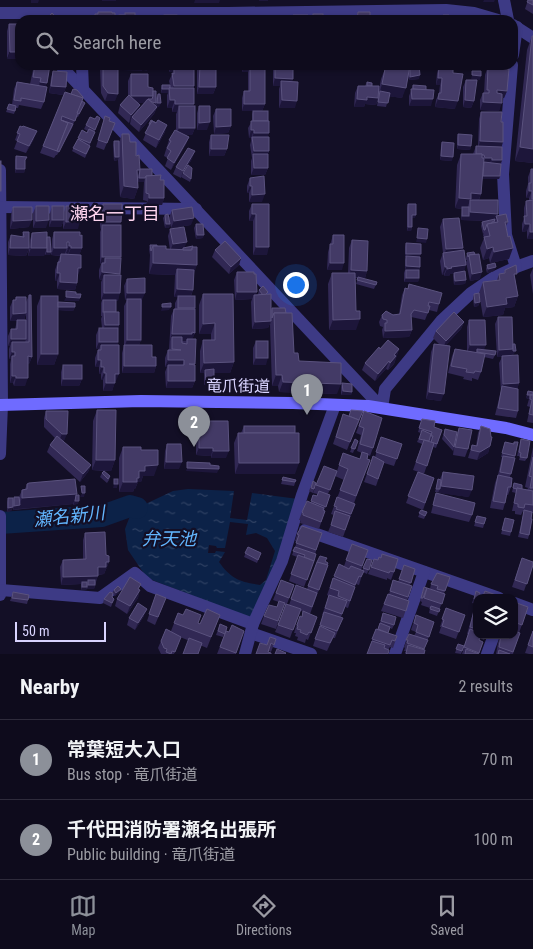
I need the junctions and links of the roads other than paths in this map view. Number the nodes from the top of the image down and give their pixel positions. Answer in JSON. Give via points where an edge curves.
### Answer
{"nodes":[{"id":1,"x":97,"y":0,"type":"edge"},
{"id":2,"x":504,"y":0,"type":"edge"},
{"id":3,"x":228,"y":6,"type":"edge"},
{"id":4,"x":5,"y":13,"type":"edge"},
{"id":5,"x":97,"y":13,"type":"junction"},
{"id":6,"x":43,"y":15,"type":"edge"},
{"id":7,"x":89,"y":15,"type":"edge"},
{"id":8,"x":481,"y":15,"type":"edge"},
{"id":9,"x":513,"y":15,"type":"edge"},
{"id":10,"x":519,"y":25,"type":"edge"},
{"id":11,"x":533,"y":38,"type":"edge"},
{"id":12,"x":65,"y":70,"type":"edge"},
{"id":13,"x":82,"y":70,"type":"edge"},
{"id":14,"x":512,"y":70,"type":"edge"},
{"id":15,"x":83,"y":88,"type":"junction"},
{"id":16,"x":0,"y":170,"type":"edge"},
{"id":17,"x":0,"y":207,"type":"edge"},
{"id":18,"x":196,"y":209,"type":"junction"},
{"id":19,"x":533,"y":261,"type":"edge"},
{"id":20,"x":516,"y":267,"type":"junction"},
{"id":21,"x":1,"y":405,"type":"edge"},
{"id":22,"x":334,"y":405,"type":"junction"},
{"id":23,"x":382,"y":408,"type":"junction"},
{"id":24,"x":533,"y":435,"type":"edge"},
{"id":25,"x":0,"y":454,"type":"edge"},
{"id":26,"x":0,"y":516,"type":"edge"},
{"id":27,"x":292,"y":526,"type":"junction"},
{"id":28,"x":424,"y":572,"type":"junction"},
{"id":29,"x":0,"y":590,"type":"edge"},
{"id":30,"x":487,"y":594,"type":"edge"},
{"id":31,"x":0,"y":595,"type":"edge"},
{"id":32,"x":518,"y":604,"type":"edge"},
{"id":33,"x":533,"y":610,"type":"edge"},
{"id":34,"x":252,"y":628,"type":"junction"},
{"id":35,"x":493,"y":639,"type":"edge"},
{"id":36,"x":245,"y":654,"type":"edge"},
{"id":37,"x":311,"y":654,"type":"edge"},
{"id":38,"x":395,"y":654,"type":"edge"},
{"id":39,"x":487,"y":654,"type":"edge"}],
"edges":[{"from":1,"to":5,"type":"street"},
{"from":2,"to":9,"type":"street"},
{"from":3,"to":5,"type":"street"},
{"from":3,"to":8,"type":"street","via":[[446,10]]},
{"from":4,"to":6,"type":"street"},
{"from":5,"to":7,"type":"street"},
{"from":10,"to":11,"type":"street"},
{"from":12,"to":15,"type":"street"},
{"from":13,"to":15,"type":"street"},
{"from":14,"to":20,"type":"street","via":[[503,183],[506,235]]},
{"from":15,"to":18,"type":"street"},
{"from":16,"to":17,"type":"street"},
{"from":17,"to":18,"type":"street"},
{"from":17,"to":21,"type":"street"},
{"from":18,"to":23,"type":"street"},
{"from":19,"to":20,"type":"street"},
{"from":20,"to":23,"type":"street","via":[[478,288],[442,321],[385,390]]},
{"from":21,"to":22,"type":"main road","name":"竜爪街道","via":[[141,401]]},
{"from":21,"to":25,"type":"street"},
{"from":22,"to":23,"type":"main road","name":"竜爪街道"},
{"from":22,"to":27,"type":"street"},
{"from":23,"to":24,"type":"main road","name":"竜爪街道"},
{"from":26,"to":29,"type":"street"},
{"from":27,"to":28,"type":"street"},
{"from":27,"to":34,"type":"street","via":[[282,561]]},
{"from":28,"to":30,"type":"street"},
{"from":28,"to":38,"type":"street"},
{"from":29,"to":31,"type":"street"},
{"from":29,"to":34,"type":"street","via":[[100,598],[135,573],[150,586]]},
{"from":32,"to":33,"type":"street"},
{"from":34,"to":36,"type":"street"},
{"from":34,"to":37,"type":"street"},
{"from":35,"to":39,"type":"street"}]}
